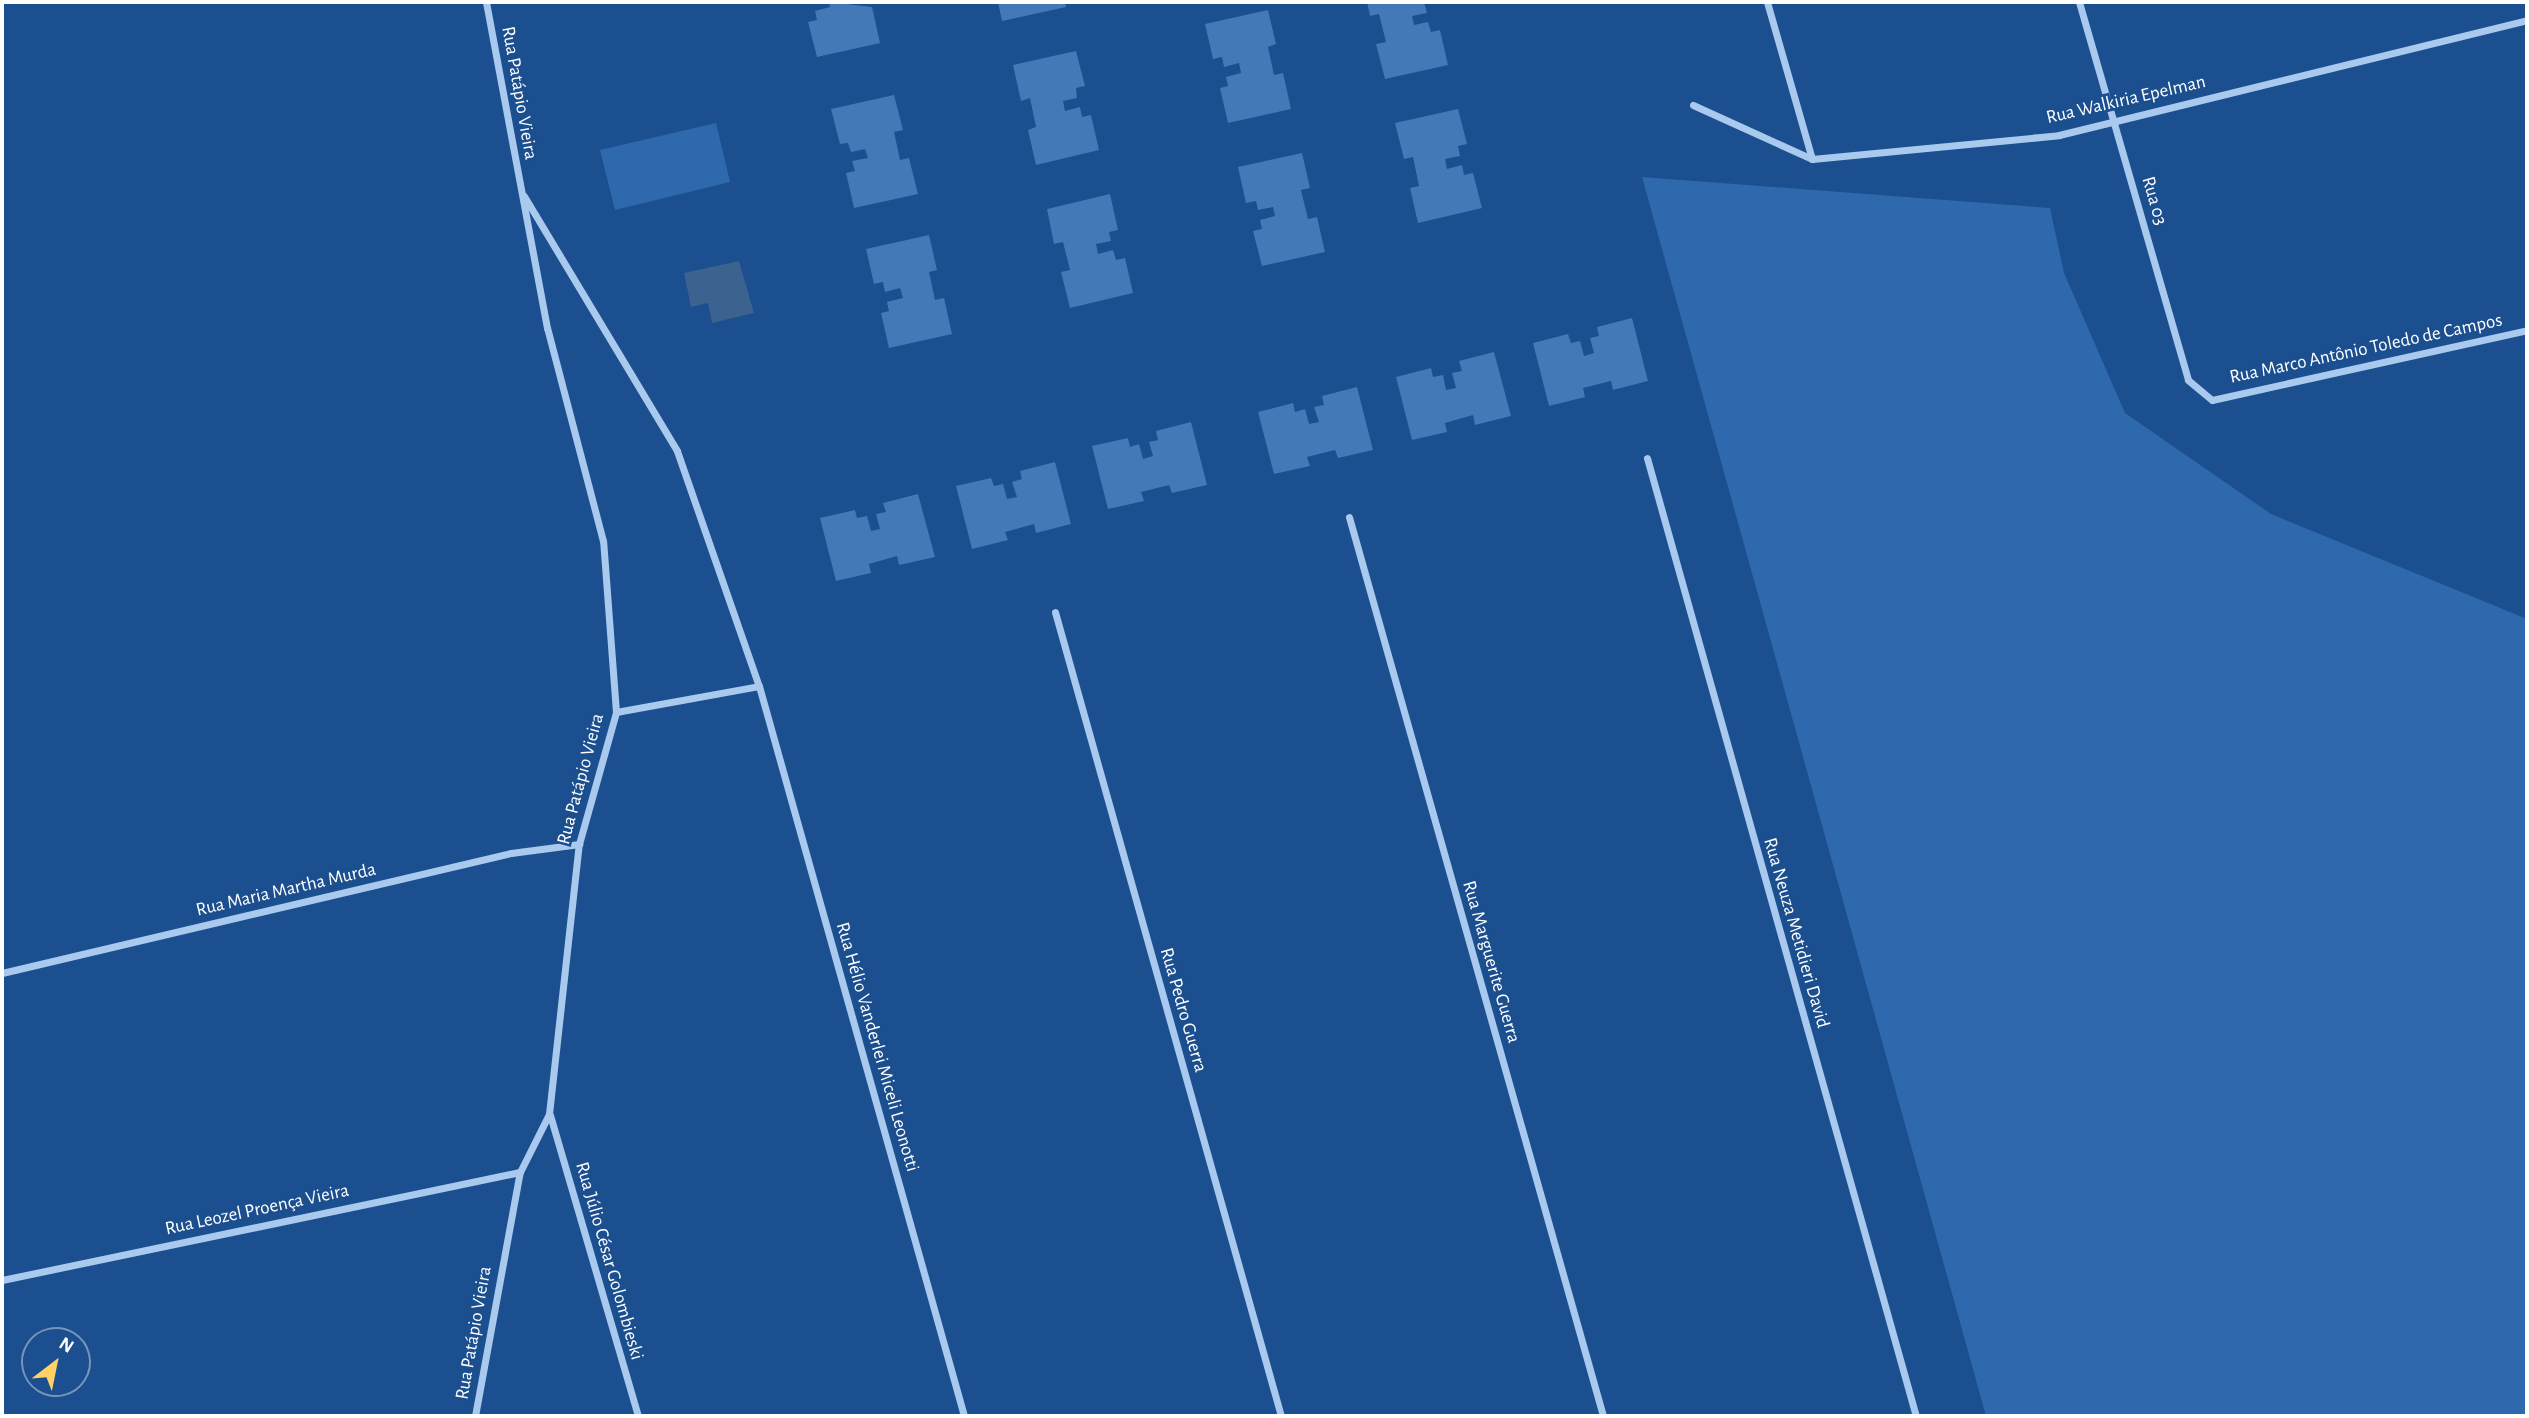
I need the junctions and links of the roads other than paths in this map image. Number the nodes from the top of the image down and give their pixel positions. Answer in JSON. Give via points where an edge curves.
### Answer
{"nodes":[{"id":1,"x":486,"y":2,"type":"edge"},
{"id":2,"x":1767,"y":2,"type":"edge"},
{"id":3,"x":2079,"y":2,"type":"edge"},
{"id":4,"x":2527,"y":20,"type":"edge"},
{"id":5,"x":1693,"y":105,"type":"dead end"},
{"id":6,"x":2114,"y":120,"type":"junction"},
{"id":7,"x":1812,"y":159,"type":"junction"},
{"id":8,"x":520,"y":189,"type":"junction"},
{"id":9,"x":2527,"y":330,"type":"edge"},
{"id":10,"x":2212,"y":400,"type":"joint"},
{"id":11,"x":1647,"y":458,"type":"dead end"},
{"id":12,"x":1349,"y":517,"type":"dead end"},
{"id":13,"x":1055,"y":612,"type":"dead end"},
{"id":14,"x":759,"y":686,"type":"junction"},
{"id":15,"x":616,"y":712,"type":"junction"},
{"id":16,"x":579,"y":844,"type":"junction"},
{"id":17,"x":2,"y":973,"type":"edge"},
{"id":18,"x":549,"y":1114,"type":"junction"},
{"id":19,"x":520,"y":1172,"type":"junction"},
{"id":20,"x":2,"y":1280,"type":"edge"},
{"id":21,"x":475,"y":1416,"type":"edge"},
{"id":22,"x":638,"y":1416,"type":"edge"},
{"id":23,"x":964,"y":1416,"type":"edge"},
{"id":24,"x":1281,"y":1416,"type":"edge"},
{"id":25,"x":1602,"y":1416,"type":"edge"},
{"id":26,"x":1916,"y":1416,"type":"edge"}],
"edges":[{"from":1,"to":8,"type":"street","name":"Rua Patápio Vieira"},
{"from":2,"to":7,"type":"street"},
{"from":3,"to":6,"type":"street","name":"Rua 03"},
{"from":4,"to":6,"type":"street","name":"Rua Walkiria Epelman"},
{"from":5,"to":7,"type":"street","name":"Rua Walkiria Epelman"},
{"from":6,"to":7,"type":"street","name":"Rua Walkiria Epelman","via":[[2059,135]]},
{"from":6,"to":10,"type":"street","name":"Rua 03","via":[[2188,380]]},
{"from":8,"to":14,"type":"street","name":"Rua Patápio Vieira","via":[[677,451]]},
{"from":8,"to":15,"type":"street","name":"Rua Patápio Vieira","via":[[547,328],[603,541]]},
{"from":9,"to":10,"type":"street","name":"Rua Marco Antônio Toledo de Campos"},
{"from":11,"to":26,"type":"street","name":"Rua Neuza Metidieri David"},
{"from":12,"to":25,"type":"street","name":"Rua Marguerite Guerra"},
{"from":13,"to":24,"type":"street","name":"Rua Pedro Guerra"},
{"from":14,"to":15,"type":"street"},
{"from":14,"to":23,"type":"street","name":"Rua Hélio Vanderlei Miceli Leonotti"},
{"from":15,"to":16,"type":"street","name":"Rua Patápio Vieira"},
{"from":16,"to":17,"type":"street","name":"Rua Maria Martha Murda","via":[[511,853]]},
{"from":16,"to":18,"type":"street","name":"Rua Patápio Vieira"},
{"from":18,"to":19,"type":"street","name":"Rua Patápio Vieira"},
{"from":18,"to":22,"type":"street","name":"Rua Júlio César Golombieski"},
{"from":19,"to":20,"type":"street","name":"Rua Leozel Proença Vieira"},
{"from":19,"to":21,"type":"street","name":"Rua Patápio Vieira"}]}
